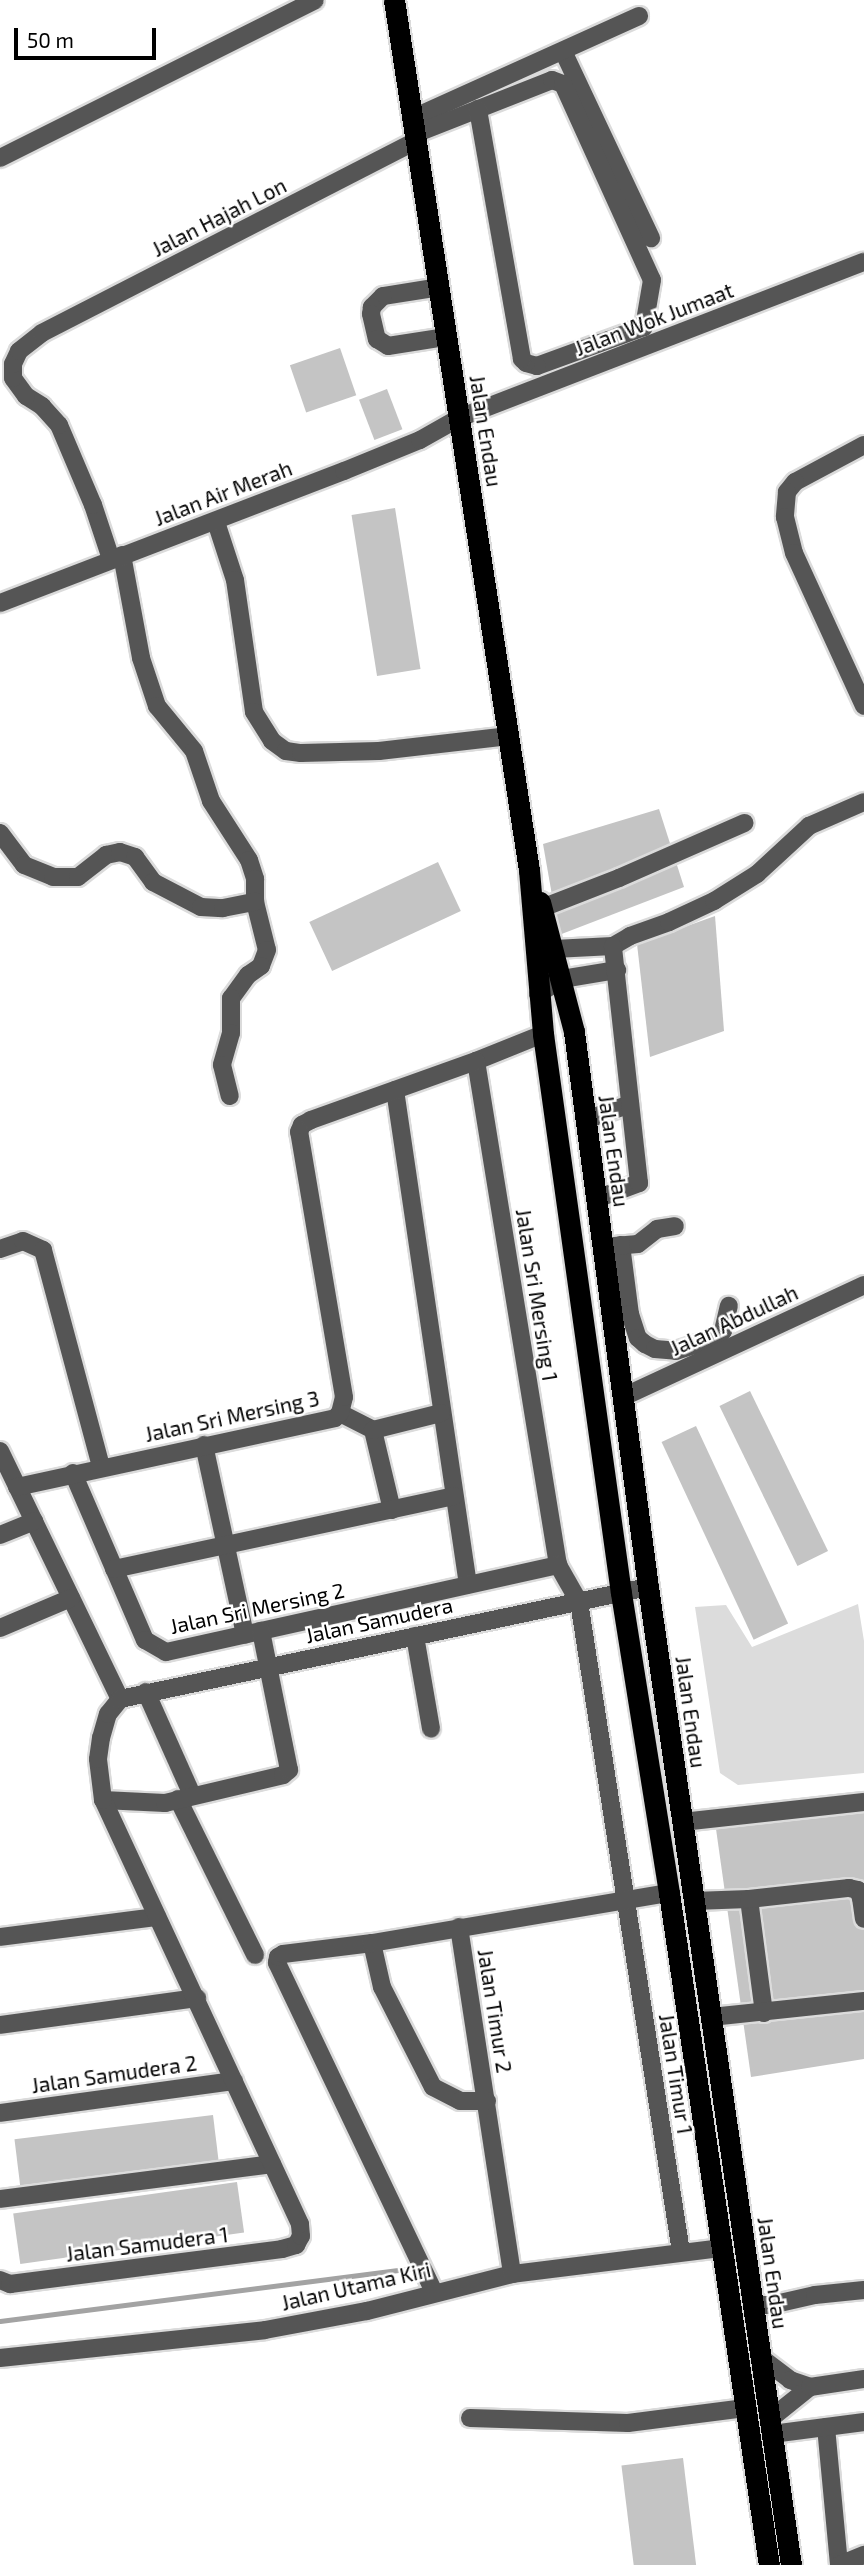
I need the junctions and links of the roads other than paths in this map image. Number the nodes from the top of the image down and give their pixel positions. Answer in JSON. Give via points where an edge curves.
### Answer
{"nodes":[{"id":1,"x":315,"y":0,"type":"edge"},
{"id":2,"x":394,"y":0,"type":"edge"},
{"id":3,"x":639,"y":16,"type":"dead end"},
{"id":4,"x":563,"y":51,"type":"junction"},
{"id":5,"x":478,"y":109,"type":"junction"},
{"id":6,"x":415,"y":131,"type":"junction"},
{"id":7,"x":0,"y":158,"type":"edge"},
{"id":8,"x":651,"y":238,"type":"dead end"},
{"id":9,"x":864,"y":262,"type":"edge"},
{"id":10,"x":440,"y":286,"type":"junction"},
{"id":11,"x":446,"y":337,"type":"junction"},
{"id":12,"x":459,"y":418,"type":"junction"},
{"id":13,"x":864,"y":445,"type":"edge"},
{"id":14,"x":216,"y":522,"type":"junction"},
{"id":15,"x":117,"y":557,"type":"junction"},
{"id":16,"x":0,"y":603,"type":"edge"},
{"id":17,"x":864,"y":706,"type":"edge"},
{"id":18,"x":509,"y":736,"type":"junction"},
{"id":19,"x":864,"y":802,"type":"edge"},
{"id":20,"x":744,"y":823,"type":"dead end"},
{"id":21,"x":0,"y":833,"type":"edge"},
{"id":22,"x":529,"y":870,"type":"junction"},
{"id":23,"x":255,"y":902,"type":"junction"},
{"id":24,"x":542,"y":908,"type":"junction"},
{"id":25,"x":613,"y":946,"type":"junction"},
{"id":26,"x":554,"y":949,"type":"junction"},
{"id":27,"x":617,"y":970,"type":"junction"},
{"id":28,"x":562,"y":979,"type":"junction"},
{"id":29,"x":538,"y":994,"type":"junction"},
{"id":30,"x":543,"y":1034,"type":"junction"},
{"id":31,"x":476,"y":1061,"type":"junction"},
{"id":32,"x":395,"y":1090,"type":"junction"},
{"id":33,"x":230,"y":1096,"type":"dead end"},
{"id":34,"x":630,"y":1104,"type":"junction"},
{"id":35,"x":586,"y":1120,"type":"junction"},
{"id":36,"x":596,"y":1199,"type":"junction"},
{"id":37,"x":675,"y":1226,"type":"dead end"},
{"id":38,"x":612,"y":1246,"type":"junction"},
{"id":39,"x":0,"y":1249,"type":"edge"},
{"id":40,"x":864,"y":1285,"type":"edge"},
{"id":41,"x":729,"y":1306,"type":"dead end"},
{"id":42,"x":621,"y":1315,"type":"junction"},
{"id":43,"x":623,"y":1397,"type":"junction"},
{"id":44,"x":340,"y":1413,"type":"junction"},
{"id":45,"x":441,"y":1413,"type":"junction"},
{"id":46,"x":373,"y":1430,"type":"junction"},
{"id":47,"x":204,"y":1445,"type":"junction"},
{"id":48,"x":0,"y":1451,"type":"edge"},
{"id":49,"x":101,"y":1466,"type":"junction"},
{"id":50,"x":73,"y":1473,"type":"junction"},
{"id":51,"x":17,"y":1487,"type":"junction"},
{"id":52,"x":454,"y":1496,"type":"junction"},
{"id":53,"x":392,"y":1510,"type":"junction"},
{"id":54,"x":34,"y":1521,"type":"junction"},
{"id":55,"x":0,"y":1535,"type":"edge"},
{"id":56,"x":226,"y":1545,"type":"junction"},
{"id":57,"x":558,"y":1565,"type":"junction"},
{"id":58,"x":114,"y":1569,"type":"junction"},
{"id":59,"x":468,"y":1585,"type":"junction"},
{"id":60,"x":648,"y":1587,"type":"junction"},
{"id":61,"x":621,"y":1593,"type":"junction"},
{"id":62,"x":71,"y":1598,"type":"junction"},
{"id":63,"x":579,"y":1602,"type":"junction"},
{"id":64,"x":0,"y":1628,"type":"edge"},
{"id":65,"x":253,"y":1633,"type":"junction"},
{"id":66,"x":415,"y":1636,"type":"junction"},
{"id":67,"x":269,"y":1666,"type":"junction"},
{"id":68,"x":146,"y":1692,"type":"junction"},
{"id":69,"x":120,"y":1699,"type":"junction"},
{"id":70,"x":431,"y":1729,"type":"dead end"},
{"id":71,"x":185,"y":1797,"type":"junction"},
{"id":72,"x":103,"y":1800,"type":"junction"},
{"id":73,"x":864,"y":1802,"type":"edge"},
{"id":74,"x":682,"y":1822,"type":"junction"},
{"id":75,"x":669,"y":1893,"type":"junction"},
{"id":76,"x":749,"y":1899,"type":"junction"},
{"id":77,"x":694,"y":1901,"type":"junction"},
{"id":78,"x":626,"y":1902,"type":"junction"},
{"id":79,"x":157,"y":1917,"type":"junction"},
{"id":80,"x":864,"y":1919,"type":"edge"},
{"id":81,"x":459,"y":1927,"type":"junction"},
{"id":82,"x":0,"y":1937,"type":"edge"},
{"id":83,"x":372,"y":1943,"type":"junction"},
{"id":84,"x":255,"y":1955,"type":"dead end"},
{"id":85,"x":197,"y":1998,"type":"junction"},
{"id":86,"x":864,"y":2000,"type":"edge"},
{"id":87,"x":764,"y":2013,"type":"junction"},
{"id":88,"x":711,"y":2017,"type":"junction"},
{"id":89,"x":0,"y":2025,"type":"edge"},
{"id":90,"x":234,"y":2081,"type":"junction"},
{"id":91,"x":486,"y":2101,"type":"junction"},
{"id":92,"x":0,"y":2113,"type":"edge"},
{"id":93,"x":272,"y":2164,"type":"junction"},
{"id":94,"x":0,"y":2199,"type":"edge"},
{"id":95,"x":722,"y":2248,"type":"junction"},
{"id":96,"x":681,"y":2252,"type":"junction"},
{"id":97,"x":512,"y":2274,"type":"junction"},
{"id":98,"x":1,"y":2282,"type":"edge"},
{"id":99,"x":864,"y":2290,"type":"edge"},
{"id":100,"x":434,"y":2291,"type":"junction"},
{"id":101,"x":753,"y":2305,"type":"junction"},
{"id":102,"x":761,"y":2357,"type":"junction"},
{"id":103,"x":0,"y":2358,"type":"edge"},
{"id":104,"x":864,"y":2379,"type":"edge"},
{"id":105,"x":810,"y":2387,"type":"junction"},
{"id":106,"x":745,"y":2407,"type":"junction"},
{"id":107,"x":470,"y":2418,"type":"dead end"},
{"id":108,"x":864,"y":2422,"type":"edge"},
{"id":109,"x":771,"y":2427,"type":"junction"},
{"id":110,"x":826,"y":2427,"type":"junction"},
{"id":111,"x":750,"y":2437,"type":"junction"},
{"id":112,"x":864,"y":2555,"type":"edge"},
{"id":113,"x":769,"y":2565,"type":"edge"},
{"id":114,"x":791,"y":2565,"type":"edge"},
{"id":115,"x":839,"y":2565,"type":"edge"}],
"edges":[{"from":1,"to":7,"type":"street"},
{"from":2,"to":6,"type":"highway","name":"Jalan Endau"},
{"from":3,"to":4,"type":"street"},
{"from":4,"to":6,"type":"street"},
{"from":4,"to":8,"type":"street"},
{"from":5,"to":5,"type":"street","via":[[522,359],[537,366],[645,327],[652,280],[563,84],[552,80]]},
{"from":5,"to":6,"type":"street"},
{"from":6,"to":10,"type":"highway","name":"Jalan Endau"},
{"from":6,"to":15,"type":"street","name":"Jalan Hajah Lon","via":[[42,333],[19,351],[13,379],[59,425]]},
{"from":9,"to":12,"type":"street","name":"Jalan Wok Jumaat"},
{"from":10,"to":11,"type":"highway","name":"Jalan Endau"},
{"from":10,"to":11,"type":"street","via":[[383,296],[371,314],[377,339],[388,346]]},
{"from":11,"to":12,"type":"highway","name":"Jalan Endau"},
{"from":12,"to":14,"type":"street","name":"Jalan Air Merah","via":[[420,440]]},
{"from":12,"to":18,"type":"highway","name":"Jalan Endau"},
{"from":13,"to":17,"type":"street","via":[[795,482],[787,492],[785,517],[794,553]]},
{"from":14,"to":15,"type":"street","name":"Jalan Air Merah"},
{"from":14,"to":18,"type":"street","via":[[235,580],[254,712],[272,741],[286,751],[301,753],[379,751]]},
{"from":15,"to":16,"type":"street","name":"Jalan Air Merah"},
{"from":15,"to":23,"type":"street","via":[[157,706],[194,751],[211,801],[249,860]]},
{"from":18,"to":22,"type":"highway","name":"Jalan Endau"},
{"from":19,"to":25,"type":"street","via":[[809,826],[757,874],[714,901]]},
{"from":20,"to":24,"type":"street"},
{"from":21,"to":23,"type":"street","via":[[24,865],[53,877],[78,877],[106,855],[120,852],[135,858],[153,883],[201,907]]},
{"from":22,"to":24,"type":"highway","name":"Jalan Endau"},
{"from":22,"to":29,"type":"highway","name":"Jalan Endau"},
{"from":23,"to":33,"type":"street","via":[[267,950],[261,966],[231,998],[231,1033],[222,1065]]},
{"from":24,"to":26,"type":"highway","name":"Jalan Endau"},
{"from":25,"to":26,"type":"street"},
{"from":25,"to":27,"type":"street"},
{"from":26,"to":28,"type":"highway","name":"Jalan Endau"},
{"from":27,"to":28,"type":"street"},
{"from":27,"to":34,"type":"street"},
{"from":28,"to":29,"type":"street"},
{"from":28,"to":35,"type":"highway","name":"Jalan Endau"},
{"from":29,"to":30,"type":"highway","name":"Jalan Endau"},
{"from":30,"to":31,"type":"street"},
{"from":30,"to":61,"type":"highway","name":"Jalan Endau"},
{"from":31,"to":32,"type":"street"},
{"from":31,"to":57,"type":"street","name":"Jalan Sri Mersing 1"},
{"from":32,"to":44,"type":"street","name":"Jalan Sri Mersing 3","via":[[312,1120],[299,1132],[344,1397]]},
{"from":32,"to":45,"type":"street"},
{"from":34,"to":35,"type":"street"},
{"from":34,"to":36,"type":"street","via":[[639,1183]]},
{"from":35,"to":36,"type":"highway","name":"Jalan Endau"},
{"from":36,"to":38,"type":"highway","name":"Jalan Endau"},
{"from":37,"to":38,"type":"street","via":[[657,1228],[638,1244]]},
{"from":38,"to":42,"type":"highway","name":"Jalan Endau"},
{"from":39,"to":49,"type":"street","via":[[23,1241],[43,1250]]},
{"from":40,"to":43,"type":"street","name":"Jalan Abdullah"},
{"from":41,"to":42,"type":"street","via":[[723,1331],[716,1338],[676,1351],[645,1344]]},
{"from":42,"to":43,"type":"highway","name":"Jalan Endau"},
{"from":43,"to":60,"type":"highway","name":"Jalan Endau"},
{"from":44,"to":46,"type":"street"},
{"from":44,"to":47,"type":"street","name":"Jalan Sri Mersing 3","via":[[335,1418]]},
{"from":45,"to":46,"type":"street"},
{"from":45,"to":52,"type":"street"},
{"from":46,"to":53,"type":"street"},
{"from":47,"to":49,"type":"street","name":"Jalan Sri Mersing 3"},
{"from":47,"to":56,"type":"street"},
{"from":48,"to":51,"type":"street"},
{"from":49,"to":50,"type":"street","name":"Jalan Sri Mersing 3"},
{"from":50,"to":51,"type":"street","name":"Jalan Sri Mersing 3"},
{"from":50,"to":58,"type":"street","name":"Jalan Sri Mersing 2"},
{"from":51,"to":54,"type":"street"},
{"from":52,"to":53,"type":"street"},
{"from":52,"to":59,"type":"street"},
{"from":53,"to":56,"type":"street"},
{"from":54,"to":55,"type":"street"},
{"from":54,"to":62,"type":"street"},
{"from":56,"to":58,"type":"street"},
{"from":56,"to":65,"type":"street"},
{"from":57,"to":59,"type":"street","name":"Jalan Sri Mersing 2"},
{"from":57,"to":63,"type":"street","name":"Jalan Sri Mersing 1"},
{"from":58,"to":65,"type":"street","name":"Jalan Sri Mersing 2","via":[[145,1640],[166,1652]]},
{"from":59,"to":65,"type":"street","name":"Jalan Sri Mersing 2"},
{"from":60,"to":61,"type":"street","name":"Jalan Samudera"},
{"from":60,"to":74,"type":"highway","name":"Jalan Endau"},
{"from":61,"to":63,"type":"street","name":"Jalan Samudera"},
{"from":61,"to":75,"type":"highway","name":"Jalan Endau"},
{"from":62,"to":64,"type":"street"},
{"from":62,"to":69,"type":"street"},
{"from":63,"to":66,"type":"street","name":"Jalan Samudera"},
{"from":63,"to":78,"type":"street","name":"Jalan Timur 1"},
{"from":65,"to":67,"type":"street"},
{"from":66,"to":67,"type":"street","name":"Jalan Samudera"},
{"from":66,"to":70,"type":"street"},
{"from":67,"to":68,"type":"street","name":"Jalan Samudera"},
{"from":67,"to":71,"type":"street","via":[[289,1770]]},
{"from":68,"to":69,"type":"street","name":"Jalan Samudera"},
{"from":68,"to":71,"type":"street"},
{"from":69,"to":72,"type":"street","via":[[108,1714],[101,1738],[98,1759]]},
{"from":71,"to":72,"type":"street","via":[[145,1804]]},
{"from":71,"to":84,"type":"street"},
{"from":72,"to":79,"type":"street"},
{"from":73,"to":74,"type":"street"},
{"from":74,"to":77,"type":"highway","name":"Jalan Endau"},
{"from":75,"to":78,"type":"street"},
{"from":75,"to":95,"type":"highway","name":"Jalan Endau"},
{"from":76,"to":77,"type":"street"},
{"from":76,"to":80,"type":"street","via":[[849,1888],[858,1890]]},
{"from":76,"to":87,"type":"street"},
{"from":77,"to":88,"type":"highway","name":"Jalan Endau"},
{"from":78,"to":81,"type":"street"},
{"from":78,"to":96,"type":"street","name":"Jalan Timur 1"},
{"from":79,"to":82,"type":"street"},
{"from":79,"to":85,"type":"street"},
{"from":81,"to":83,"type":"street"},
{"from":81,"to":91,"type":"street","name":"Jalan Timur 2"},
{"from":83,"to":91,"type":"street","name":"Jalan Timur 2","via":[[382,1987],[433,2087],[460,2101]]},
{"from":83,"to":100,"type":"street","via":[[283,1954],[278,1963]]},
{"from":85,"to":89,"type":"street"},
{"from":85,"to":90,"type":"street"},
{"from":86,"to":87,"type":"street"},
{"from":87,"to":88,"type":"street"},
{"from":88,"to":101,"type":"highway","name":"Jalan Endau"},
{"from":90,"to":92,"type":"street","name":"Jalan Samudera 2"},
{"from":90,"to":93,"type":"street"},
{"from":91,"to":97,"type":"street","name":"Jalan Timur 2"},
{"from":93,"to":94,"type":"street"},
{"from":93,"to":98,"type":"street","name":"Jalan Samudera 1","via":[[300,2224],[296,2245]]},
{"from":95,"to":96,"type":"street","name":"Jalan Utama Kiri"},
{"from":95,"to":106,"type":"highway","name":"Jalan Endau"},
{"from":96,"to":97,"type":"street","name":"Jalan Utama Kiri"},
{"from":97,"to":100,"type":"street","name":"Jalan Utama Kiri"},
{"from":99,"to":101,"type":"street"},
{"from":100,"to":103,"type":"street","name":"Jalan Utama Kiri","via":[[367,2311],[265,2330]]},
{"from":101,"to":102,"type":"highway","name":"Jalan Endau"},
{"from":102,"to":105,"type":"street","via":[[790,2380]]},
{"from":102,"to":109,"type":"highway","name":"Jalan Endau"},
{"from":104,"to":105,"type":"street"},
{"from":105,"to":109,"type":"street"},
{"from":106,"to":107,"type":"street","via":[[628,2423]]},
{"from":106,"to":111,"type":"highway","name":"Jalan Endau"},
{"from":108,"to":110,"type":"street"},
{"from":109,"to":110,"type":"street"},
{"from":109,"to":111,"type":"highway"},
{"from":109,"to":114,"type":"highway","name":"Jalan Endau"},
{"from":110,"to":115,"type":"street"},
{"from":111,"to":113,"type":"highway","name":"Jalan Endau"},
{"from":112,"to":115,"type":"street"}]}
